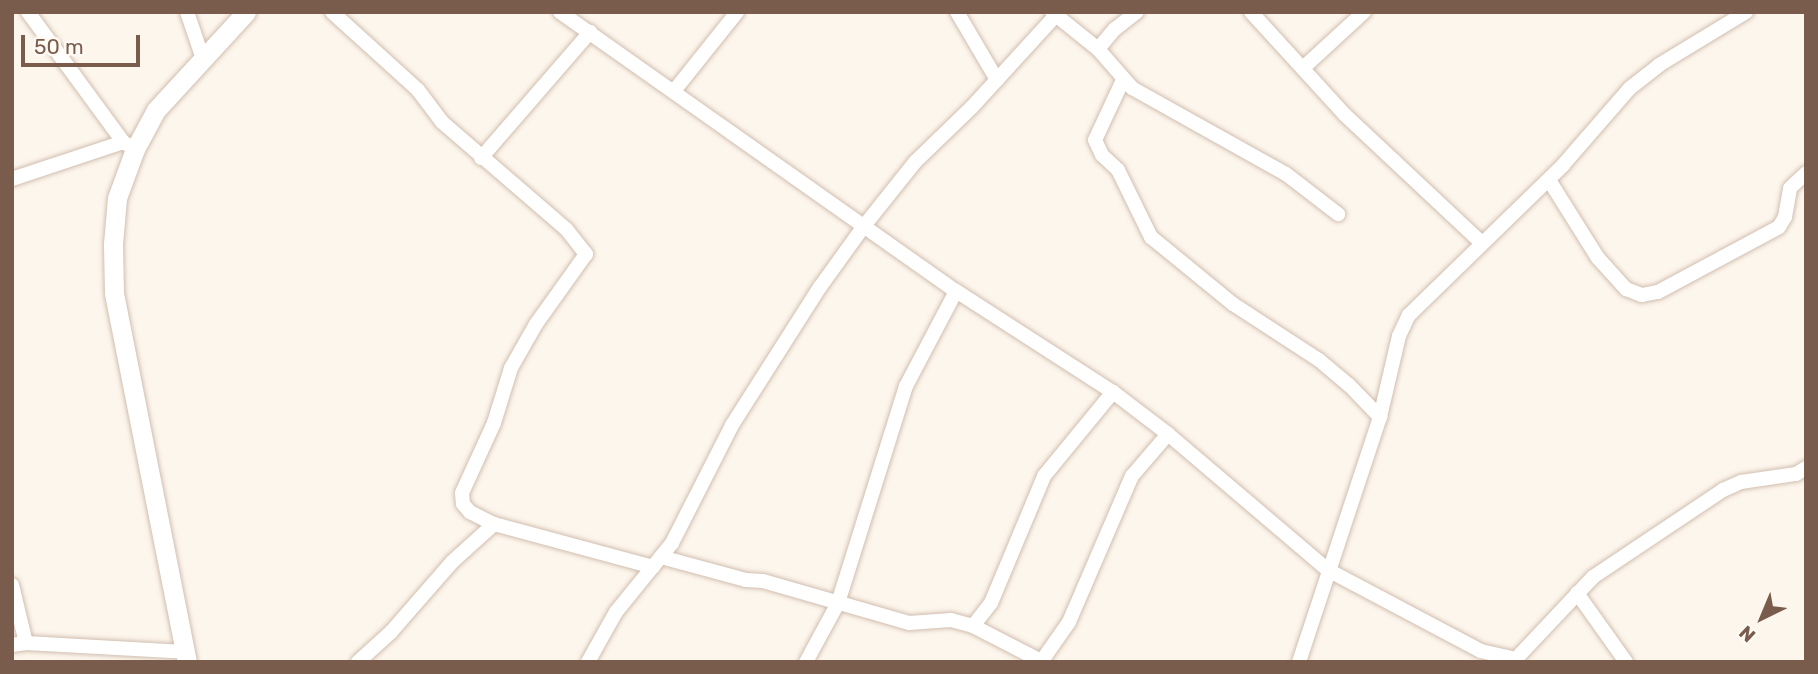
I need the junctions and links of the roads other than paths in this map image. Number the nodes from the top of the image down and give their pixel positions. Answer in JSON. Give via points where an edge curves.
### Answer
{"nodes":[{"id":1,"x":29,"y":12,"type":"edge"},
{"id":2,"x":187,"y":12,"type":"edge"},
{"id":3,"x":246,"y":12,"type":"edge"},
{"id":4,"x":332,"y":12,"type":"edge"},
{"id":5,"x":560,"y":12,"type":"edge"},
{"id":6,"x":737,"y":12,"type":"edge"},
{"id":7,"x":957,"y":12,"type":"edge"},
{"id":8,"x":1137,"y":12,"type":"edge"},
{"id":9,"x":1251,"y":12,"type":"edge"},
{"id":10,"x":1364,"y":12,"type":"edge"},
{"id":11,"x":1746,"y":12,"type":"edge"},
{"id":12,"x":1053,"y":14,"type":"edge"},
{"id":13,"x":590,"y":32,"type":"junction"},
{"id":14,"x":1098,"y":49,"type":"junction"},
{"id":15,"x":203,"y":59,"type":"junction"},
{"id":16,"x":1303,"y":68,"type":"junction"},
{"id":17,"x":1123,"y":79,"type":"junction"},
{"id":18,"x":997,"y":80,"type":"junction"},
{"id":19,"x":674,"y":91,"type":"junction"},
{"id":20,"x":129,"y":146,"type":"junction"},
{"id":21,"x":481,"y":158,"type":"junction"},
{"id":22,"x":1806,"y":173,"type":"edge"},
{"id":23,"x":12,"y":179,"type":"edge"},
{"id":24,"x":1549,"y":180,"type":"junction"},
{"id":25,"x":1338,"y":214,"type":"dead end"},
{"id":26,"x":864,"y":226,"type":"junction"},
{"id":27,"x":1482,"y":243,"type":"junction"},
{"id":28,"x":956,"y":291,"type":"junction"},
{"id":29,"x":1113,"y":392,"type":"junction"},
{"id":30,"x":1380,"y":417,"type":"junction"},
{"id":31,"x":1168,"y":434,"type":"junction"},
{"id":32,"x":1806,"y":468,"type":"edge"},
{"id":33,"x":494,"y":524,"type":"junction"},
{"id":34,"x":657,"y":562,"type":"junction"},
{"id":35,"x":1328,"y":570,"type":"junction"},
{"id":36,"x":12,"y":585,"type":"edge"},
{"id":37,"x":1577,"y":593,"type":"junction"},
{"id":38,"x":838,"y":603,"type":"junction"},
{"id":39,"x":973,"y":626,"type":"junction"},
{"id":40,"x":19,"y":644,"type":"edge"},
{"id":41,"x":186,"y":657,"type":"edge"},
{"id":42,"x":1514,"y":661,"type":"edge"},
{"id":43,"x":358,"y":662,"type":"edge"},
{"id":44,"x":588,"y":662,"type":"edge"},
{"id":45,"x":806,"y":662,"type":"edge"},
{"id":46,"x":1041,"y":662,"type":"edge"},
{"id":47,"x":1299,"y":662,"type":"edge"},
{"id":48,"x":1626,"y":662,"type":"edge"}],
"edges":[{"from":1,"to":20,"type":"street"},
{"from":2,"to":15,"type":"street"},
{"from":3,"to":15,"type":"street"},
{"from":4,"to":21,"type":"street","via":[[418,90],[442,122]]},
{"from":5,"to":13,"type":"street"},
{"from":6,"to":19,"type":"street"},
{"from":7,"to":18,"type":"street"},
{"from":8,"to":14,"type":"street"},
{"from":9,"to":16,"type":"street"},
{"from":10,"to":16,"type":"street"},
{"from":11,"to":24,"type":"street","via":[[1658,65],[1630,88]]},
{"from":12,"to":14,"type":"street"},
{"from":12,"to":18,"type":"street"},
{"from":13,"to":19,"type":"street"},
{"from":13,"to":21,"type":"street"},
{"from":14,"to":17,"type":"street"},
{"from":15,"to":20,"type":"street"},
{"from":16,"to":27,"type":"street","via":[[1345,115]]},
{"from":17,"to":25,"type":"street","via":[[1286,174]]},
{"from":17,"to":30,"type":"street","via":[[1095,140],[1102,155],[1118,170],[1151,237],[1233,304],[1329,368]]},
{"from":18,"to":26,"type":"street","via":[[915,162]]},
{"from":19,"to":26,"type":"street"},
{"from":20,"to":23,"type":"street"},
{"from":20,"to":41,"type":"street","via":[[117,198],[114,293]]},
{"from":21,"to":33,"type":"street","via":[[567,230],[586,254],[511,368],[494,423],[462,493],[470,512]]},
{"from":22,"to":24,"type":"street","via":[[1790,188],[1779,227],[1658,292],[1642,295],[1626,289],[1598,258]]},
{"from":24,"to":27,"type":"street"},
{"from":26,"to":28,"type":"street"},
{"from":26,"to":34,"type":"street","via":[[732,425],[681,528]]},
{"from":27,"to":30,"type":"street","via":[[1409,315],[1399,336]]},
{"from":28,"to":29,"type":"street"},
{"from":28,"to":38,"type":"street","via":[[906,386]]},
{"from":29,"to":31,"type":"street"},
{"from":29,"to":39,"type":"street","via":[[1044,476],[991,603]]},
{"from":30,"to":35,"type":"street"},
{"from":31,"to":35,"type":"street"},
{"from":31,"to":46,"type":"street","via":[[1132,476],[1069,622]]},
{"from":32,"to":37,"type":"street","via":[[1723,490]]},
{"from":33,"to":34,"type":"street"},
{"from":33,"to":43,"type":"street"},
{"from":34,"to":38,"type":"street","via":[[763,581]]},
{"from":34,"to":44,"type":"street","via":[[616,612]]},
{"from":35,"to":42,"type":"street","via":[[1481,651]]},
{"from":35,"to":47,"type":"street"},
{"from":36,"to":40,"type":"street"},
{"from":37,"to":42,"type":"street"},
{"from":37,"to":48,"type":"street"},
{"from":38,"to":39,"type":"street","via":[[909,623],[951,620]]},
{"from":38,"to":45,"type":"street"},
{"from":39,"to":46,"type":"street"},
{"from":40,"to":41,"type":"street"}]}
